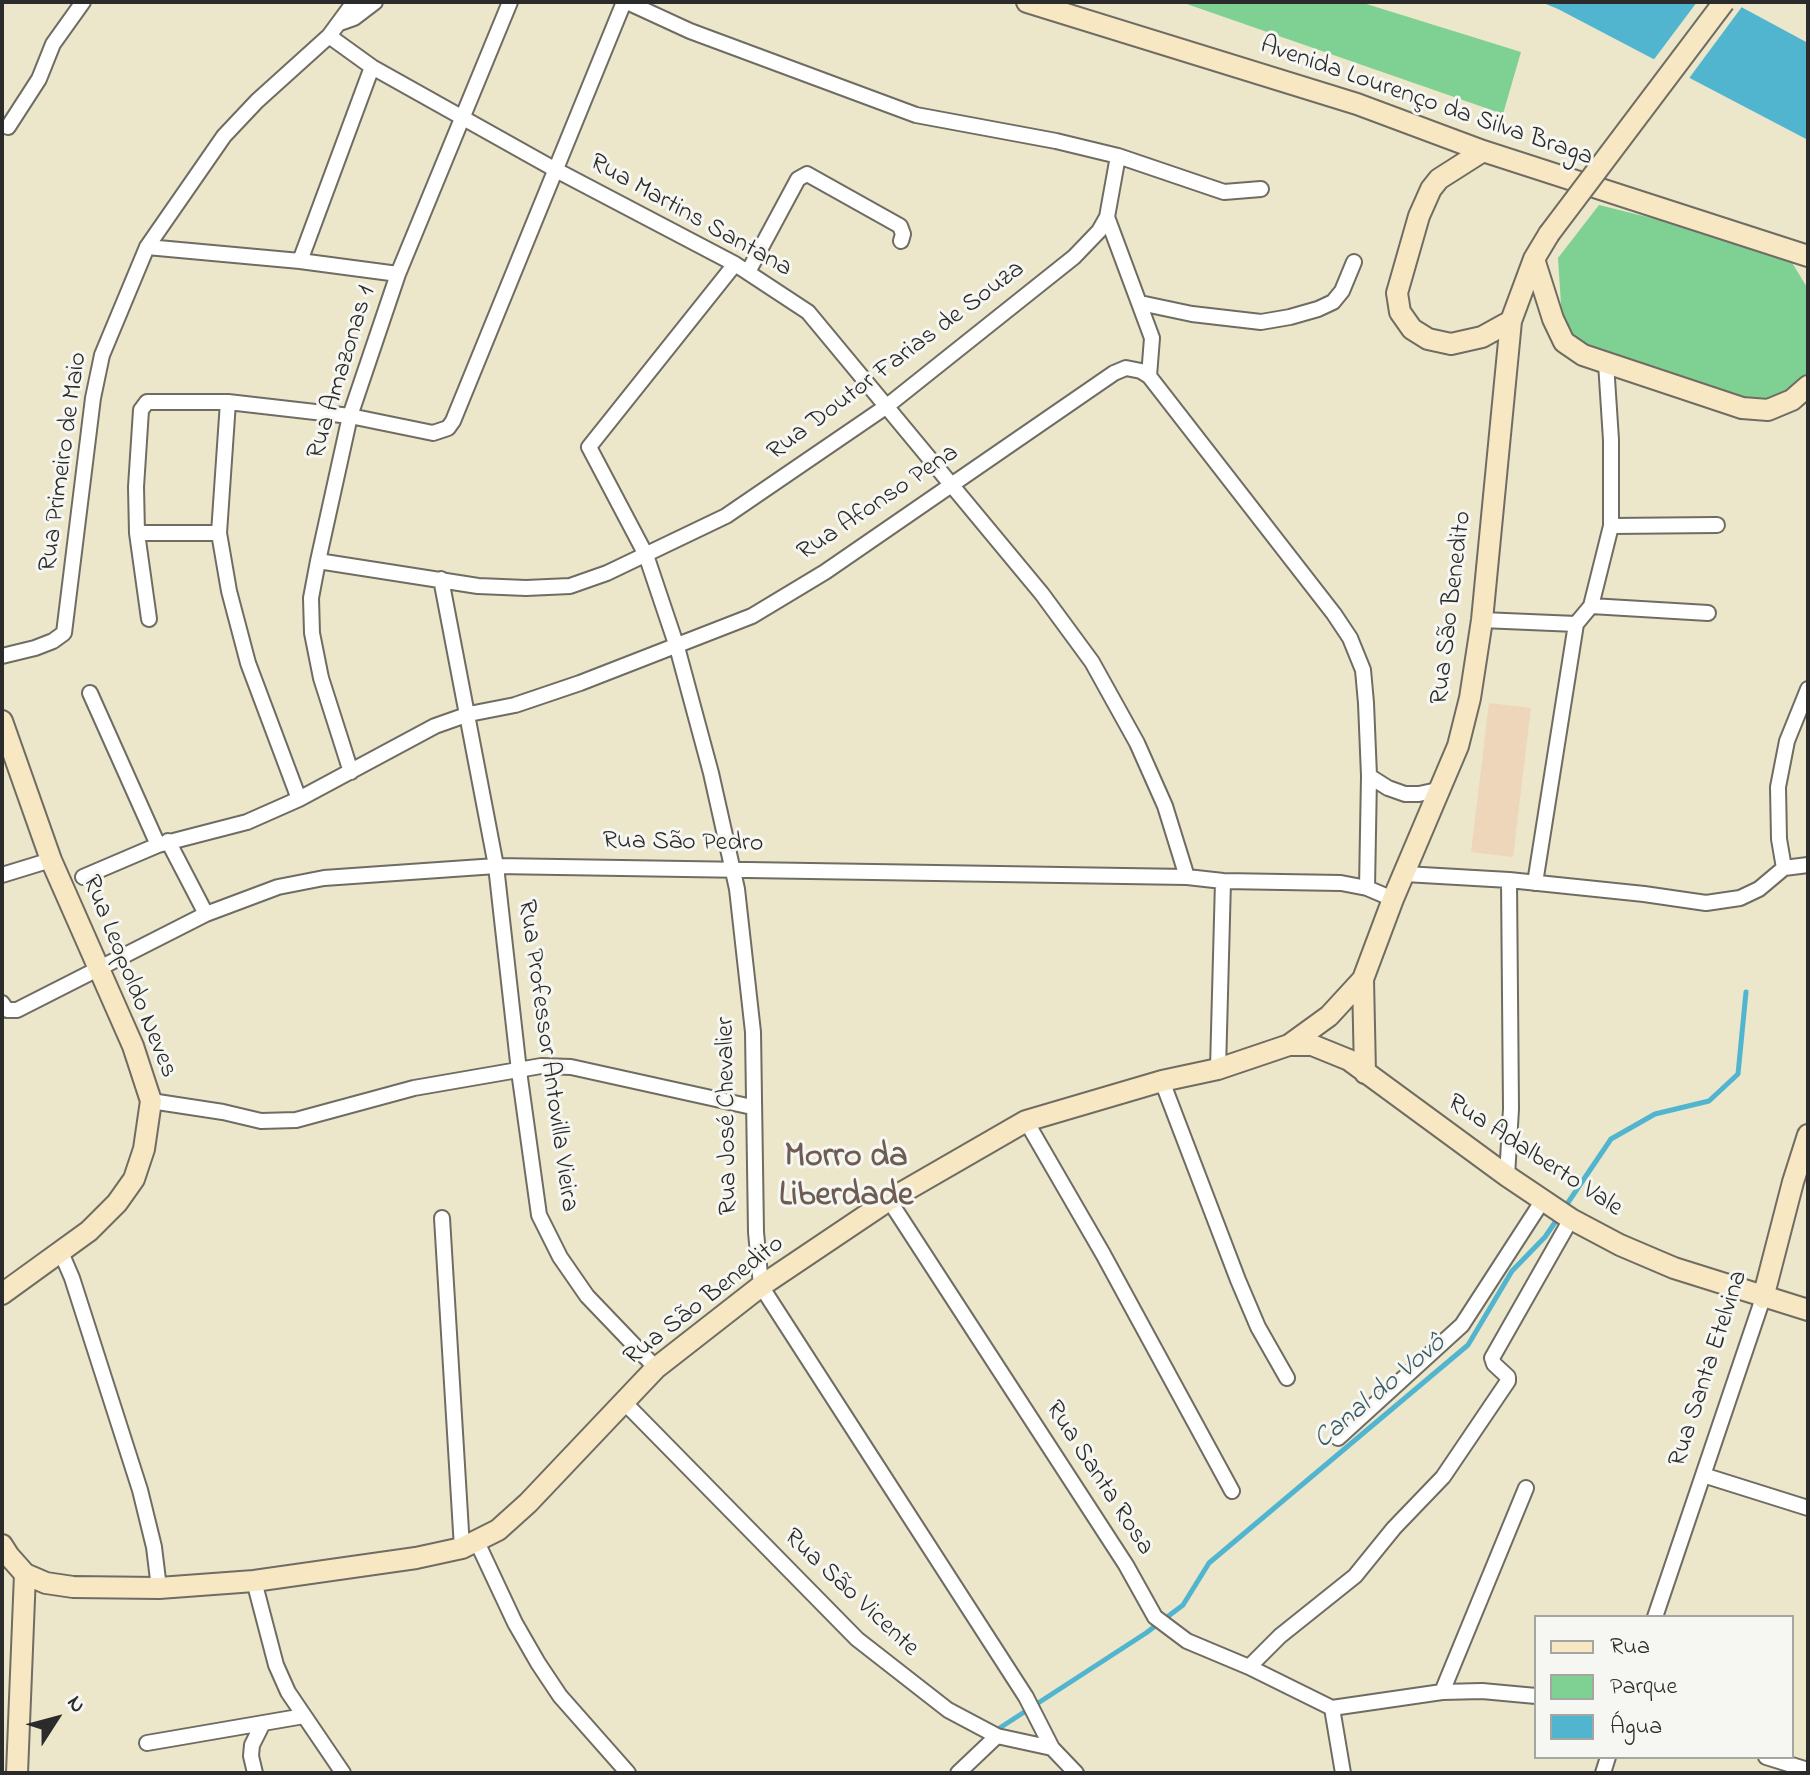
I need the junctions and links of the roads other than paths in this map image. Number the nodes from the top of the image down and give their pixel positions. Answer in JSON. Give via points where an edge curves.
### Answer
{"nodes":[{"id":1,"x":83,"y":2,"type":"edge"},
{"id":2,"x":354,"y":2,"type":"edge"},
{"id":3,"x":375,"y":2,"type":"edge"},
{"id":4,"x":510,"y":2,"type":"edge"},
{"id":5,"x":625,"y":2,"type":"edge"},
{"id":6,"x":1027,"y":2,"type":"edge"},
{"id":7,"x":1724,"y":2,"type":"edge"},
{"id":8,"x":340,"y":23,"type":"junction"},
{"id":9,"x":329,"y":36,"type":"junction"},
{"id":10,"x":372,"y":67,"type":"junction"},
{"id":11,"x":461,"y":118,"type":"junction"},
{"id":12,"x":8,"y":127,"type":"dead end"},
{"id":13,"x":1483,"y":151,"type":"junction"},
{"id":14,"x":1118,"y":156,"type":"junction"},
{"id":15,"x":556,"y":170,"type":"junction"},
{"id":16,"x":1261,"y":189,"type":"dead end"},
{"id":17,"x":1107,"y":217,"type":"junction"},
{"id":18,"x":901,"y":241,"type":"dead end"},
{"id":19,"x":147,"y":247,"type":"junction"},
{"id":20,"x":1534,"y":259,"type":"junction"},
{"id":21,"x":1806,"y":259,"type":"edge"},
{"id":22,"x":300,"y":261,"type":"junction"},
{"id":23,"x":1354,"y":262,"type":"dead end"},
{"id":24,"x":741,"y":268,"type":"junction"},
{"id":25,"x":398,"y":274,"type":"junction"},
{"id":26,"x":1140,"y":303,"type":"junction"},
{"id":27,"x":1511,"y":321,"type":"junction"},
{"id":28,"x":1606,"y":363,"type":"junction"},
{"id":29,"x":1149,"y":376,"type":"junction"},
{"id":30,"x":1808,"y":386,"type":"edge"},
{"id":31,"x":228,"y":402,"type":"junction"},
{"id":32,"x":887,"y":406,"type":"junction"},
{"id":33,"x":350,"y":416,"type":"junction"},
{"id":34,"x":952,"y":484,"type":"junction"},
{"id":35,"x":1717,"y":525,"type":"dead end"},
{"id":36,"x":1611,"y":526,"type":"junction"},
{"id":37,"x":137,"y":533,"type":"junction"},
{"id":38,"x":219,"y":533,"type":"junction"},
{"id":39,"x":646,"y":555,"type":"junction"},
{"id":40,"x":318,"y":561,"type":"junction"},
{"id":41,"x":441,"y":579,"type":"junction"},
{"id":42,"x":1591,"y":606,"type":"junction"},
{"id":43,"x":1708,"y":613,"type":"dead end"},
{"id":44,"x":149,"y":619,"type":"dead end"},
{"id":45,"x":1482,"y":620,"type":"junction"},
{"id":46,"x":1576,"y":624,"type":"junction"},
{"id":47,"x":677,"y":647,"type":"junction"},
{"id":48,"x":2,"y":656,"type":"edge"},
{"id":49,"x":1808,"y":689,"type":"edge"},
{"id":50,"x":90,"y":693,"type":"dead end"},
{"id":51,"x":469,"y":714,"type":"junction"},
{"id":52,"x":2,"y":721,"type":"edge"},
{"id":53,"x":351,"y":772,"type":"junction"},
{"id":54,"x":1369,"y":776,"type":"junction"},
{"id":55,"x":1442,"y":789,"type":"junction"},
{"id":56,"x":299,"y":799,"type":"junction"},
{"id":57,"x":163,"y":843,"type":"junction"},
{"id":58,"x":51,"y":860,"type":"junction"},
{"id":59,"x":1808,"y":865,"type":"edge"},
{"id":60,"x":496,"y":866,"type":"junction"},
{"id":61,"x":732,"y":868,"type":"junction"},
{"id":62,"x":1784,"y":868,"type":"junction"},
{"id":63,"x":1405,"y":874,"type":"junction"},
{"id":64,"x":2,"y":875,"type":"edge"},
{"id":65,"x":83,"y":877,"type":"dead end"},
{"id":66,"x":1187,"y":877,"type":"junction"},
{"id":67,"x":1509,"y":880,"type":"junction"},
{"id":68,"x":1223,"y":881,"type":"junction"},
{"id":69,"x":1535,"y":883,"type":"junction"},
{"id":70,"x":1367,"y":888,"type":"junction"},
{"id":71,"x":1393,"y":899,"type":"junction"},
{"id":72,"x":206,"y":914,"type":"junction"},
{"id":73,"x":98,"y":970,"type":"junction"},
{"id":74,"x":1363,"y":979,"type":"junction"},
{"id":75,"x":2,"y":1003,"type":"edge"},
{"id":76,"x":1289,"y":1045,"type":"junction"},
{"id":77,"x":1218,"y":1069,"type":"junction"},
{"id":78,"x":519,"y":1071,"type":"junction"},
{"id":79,"x":1365,"y":1073,"type":"junction"},
{"id":80,"x":1162,"y":1081,"type":"junction"},
{"id":81,"x":151,"y":1101,"type":"junction"},
{"id":82,"x":752,"y":1107,"type":"junction"},
{"id":83,"x":1026,"y":1121,"type":"junction"},
{"id":84,"x":1808,"y":1135,"type":"edge"},
{"id":85,"x":1507,"y":1176,"type":"junction"},
{"id":86,"x":889,"y":1200,"type":"junction"},
{"id":87,"x":1559,"y":1210,"type":"junction"},
{"id":88,"x":442,"y":1218,"type":"dead end"},
{"id":89,"x":60,"y":1250,"type":"junction"},
{"id":90,"x":761,"y":1286,"type":"junction"},
{"id":91,"x":2,"y":1294,"type":"edge"},
{"id":92,"x":1763,"y":1298,"type":"junction"},
{"id":93,"x":1808,"y":1310,"type":"edge"},
{"id":94,"x":656,"y":1368,"type":"junction"},
{"id":95,"x":1287,"y":1378,"type":"dead end"},
{"id":96,"x":623,"y":1401,"type":"junction"},
{"id":97,"x":1338,"y":1438,"type":"dead end"},
{"id":98,"x":1703,"y":1475,"type":"junction"},
{"id":99,"x":1526,"y":1488,"type":"dead end"},
{"id":100,"x":1232,"y":1491,"type":"dead end"},
{"id":101,"x":1808,"y":1508,"type":"edge"},
{"id":102,"x":2,"y":1545,"type":"edge"},
{"id":103,"x":469,"y":1545,"type":"junction"},
{"id":104,"x":25,"y":1574,"type":"junction"},
{"id":105,"x":254,"y":1581,"type":"junction"},
{"id":106,"x":159,"y":1588,"type":"junction"},
{"id":107,"x":1656,"y":1615,"type":"edge"},
{"id":108,"x":1249,"y":1667,"type":"junction"},
{"id":109,"x":1442,"y":1692,"type":"junction"},
{"id":110,"x":1534,"y":1696,"type":"edge"},
{"id":111,"x":1332,"y":1708,"type":"junction"},
{"id":112,"x":304,"y":1716,"type":"junction"},
{"id":113,"x":262,"y":1725,"type":"junction"},
{"id":114,"x":992,"y":1734,"type":"junction"},
{"id":115,"x":147,"y":1743,"type":"dead end"},
{"id":116,"x":1052,"y":1748,"type":"junction"},
{"id":117,"x":1772,"y":1759,"type":"edge"},
{"id":118,"x":1808,"y":1770,"type":"edge"},
{"id":119,"x":17,"y":1773,"type":"edge"},
{"id":120,"x":255,"y":1773,"type":"edge"},
{"id":121,"x":343,"y":1773,"type":"edge"},
{"id":122,"x":628,"y":1773,"type":"edge"},
{"id":123,"x":958,"y":1773,"type":"edge"},
{"id":124,"x":1076,"y":1773,"type":"edge"},
{"id":125,"x":1343,"y":1773,"type":"edge"}],
"edges":[{"from":1,"to":12,"type":"street","via":[[53,44],[34,88]]},
{"from":2,"to":8,"type":"street","name":"Rua Primeiro de Maio"},
{"from":3,"to":8,"type":"street","name":"Rua Primeiro de Maio"},
{"from":4,"to":11,"type":"street","name":"Rua Amazonas 1"},
{"from":5,"to":14,"type":"street","via":[[916,115]]},
{"from":5,"to":15,"type":"street"},
{"from":6,"to":13,"type":"street","name":"Avenida Lourenço da Silva Braga","via":[[1357,104]]},
{"from":7,"to":20,"type":"street","name":"Rua São Benedito","bridge":true},
{"from":8,"to":9,"type":"street","name":"Rua Primeiro de Maio"},
{"from":9,"to":10,"type":"street","name":"Rua Martins Santana"},
{"from":9,"to":19,"type":"street","name":"Rua Primeiro de Maio","via":[[224,136]]},
{"from":10,"to":11,"type":"street","name":"Rua Martins Santana"},
{"from":10,"to":22,"type":"street"},
{"from":11,"to":15,"type":"street","name":"Rua Martins Santana"},
{"from":11,"to":25,"type":"street","name":"Rua Amazonas 1"},
{"from":13,"to":21,"type":"street","name":"Avenida Lourenço da Silva Braga"},
{"from":13,"to":27,"type":"street","via":[[1431,189],[1397,293],[1400,312],[1412,329],[1451,344],[1482,337]]},
{"from":14,"to":16,"type":"street","via":[[1224,192]]},
{"from":14,"to":17,"type":"street","name":"Rua Doutor Farias de Souza"},
{"from":15,"to":24,"type":"street","name":"Rua Martins Santana"},
{"from":15,"to":33,"type":"street","via":[[453,421],[433,433]]},
{"from":17,"to":26,"type":"street"},
{"from":17,"to":32,"type":"street","name":"Rua Doutor Farias de Souza","via":[[1074,257]]},
{"from":18,"to":24,"type":"street","via":[[902,230],[887,219],[811,174],[803,175]]},
{"from":19,"to":22,"type":"street"},
{"from":19,"to":48,"type":"street","name":"Rua Primeiro de Maio","via":[[112,327],[96,384],[64,633]]},
{"from":20,"to":27,"type":"street","name":"Rua São Benedito"},
{"from":20,"to":28,"type":"street","via":[[1564,342]]},
{"from":22,"to":25,"type":"street"},
{"from":23,"to":26,"type":"street","via":[[1333,302],[1290,317],[1261,322]]},
{"from":24,"to":32,"type":"street","name":"Rua Martins Santana","via":[[808,312]]},
{"from":24,"to":39,"type":"street","name":"Rua José Chevalier","via":[[591,441],[590,452]]},
{"from":25,"to":33,"type":"street","name":"Rua Amazonas 1"},
{"from":26,"to":29,"type":"street","via":[[1152,338]]},
{"from":27,"to":45,"type":"street","name":"Rua São Benedito"},
{"from":28,"to":30,"type":"street","via":[[1742,408],[1768,410]]},
{"from":28,"to":36,"type":"street"},
{"from":29,"to":34,"type":"street","name":"Rua Afonso Pena","via":[[1133,369],[1114,373]]},
{"from":29,"to":54,"type":"street","via":[[1350,638],[1363,670]]},
{"from":31,"to":33,"type":"street"},
{"from":31,"to":37,"type":"street","via":[[152,400],[141,410]]},
{"from":31,"to":38,"type":"street"},
{"from":32,"to":34,"type":"street","name":"Rua Martins Santana"},
{"from":32,"to":39,"type":"street","name":"Rua Doutor Farias de Souza","via":[[744,506]]},
{"from":33,"to":40,"type":"street","name":"Rua Amazonas 1"},
{"from":34,"to":47,"type":"street","name":"Rua Afonso Pena","via":[[752,616]]},
{"from":34,"to":66,"type":"street","name":"Rua Martins Santana","via":[[1092,662],[1165,806]]},
{"from":35,"to":36,"type":"street"},
{"from":36,"to":42,"type":"street"},
{"from":37,"to":38,"type":"street"},
{"from":37,"to":44,"type":"street"},
{"from":38,"to":56,"type":"street","via":[[248,663]]},
{"from":39,"to":41,"type":"street","name":"Rua Doutor Farias de Souza","via":[[570,586],[478,586]]},
{"from":39,"to":47,"type":"street","name":"Rua José Chevalier"},
{"from":40,"to":41,"type":"street","name":"Rua Doutor Farias de Souza"},
{"from":40,"to":53,"type":"street","name":"Rua Amazonas 1","via":[[312,633]]},
{"from":41,"to":51,"type":"street","name":"Rua Professor Antovilla Vieira"},
{"from":42,"to":43,"type":"street"},
{"from":42,"to":46,"type":"street"},
{"from":45,"to":46,"type":"street"},
{"from":45,"to":55,"type":"street","name":"Rua São Benedito","via":[[1470,698]]},
{"from":46,"to":69,"type":"street"},
{"from":47,"to":51,"type":"street","name":"Rua Afonso Pena","via":[[541,696]]},
{"from":47,"to":61,"type":"street","name":"Rua José Chevalier"},
{"from":49,"to":62,"type":"street","via":[[1787,741],[1778,787]]},
{"from":50,"to":57,"type":"street"},
{"from":51,"to":53,"type":"street","name":"Rua Afonso Pena","via":[[435,726]]},
{"from":51,"to":60,"type":"street","name":"Rua Professor Antovilla Vieira"},
{"from":52,"to":58,"type":"street","name":"Rua Leopoldo Neves"},
{"from":53,"to":56,"type":"street","name":"Rua Afonso Pena"},
{"from":54,"to":55,"type":"street","via":[[1405,794]]},
{"from":54,"to":70,"type":"street"},
{"from":55,"to":63,"type":"street","name":"Rua São Benedito"},
{"from":56,"to":57,"type":"street","name":"Rua Afonso Pena","via":[[247,822]]},
{"from":57,"to":65,"type":"street","name":"Rua Afonso Pena"},
{"from":57,"to":72,"type":"street"},
{"from":58,"to":64,"type":"street"},
{"from":58,"to":73,"type":"street","name":"Rua Leopoldo Neves"},
{"from":59,"to":62,"type":"street"},
{"from":60,"to":61,"type":"street","name":"Rua São Pedro"},
{"from":60,"to":72,"type":"street","name":"Rua São Pedro","via":[[324,878],[278,887]]},
{"from":60,"to":78,"type":"street","name":"Rua Professor Antovilla Vieira"},
{"from":61,"to":66,"type":"street","name":"Rua São Pedro"},
{"from":61,"to":82,"type":"street","name":"Rua José Chevalier","via":[[753,1032]]},
{"from":62,"to":69,"type":"street","via":[[1740,898],[1706,903]]},
{"from":63,"to":67,"type":"street"},
{"from":63,"to":71,"type":"street","name":"Rua São Benedito"},
{"from":66,"to":68,"type":"street","name":"Rua São Pedro"},
{"from":67,"to":69,"type":"street"},
{"from":67,"to":85,"type":"street"},
{"from":68,"to":70,"type":"street","name":"Rua São Pedro"},
{"from":68,"to":77,"type":"street"},
{"from":70,"to":71,"type":"street","name":"Rua São Pedro"},
{"from":71,"to":74,"type":"street","name":"Rua São Benedito"},
{"from":72,"to":73,"type":"street","name":"Rua São Pedro"},
{"from":73,"to":75,"type":"street","name":"Rua São Pedro","via":[[17,1010],[7,1010]]},
{"from":73,"to":81,"type":"street","name":"Rua Leopoldo Neves"},
{"from":74,"to":76,"type":"street","name":"Rua São Benedito","via":[[1329,1016]]},
{"from":74,"to":79,"type":"street","name":"Rua São Benedito"},
{"from":76,"to":77,"type":"street","name":"Rua São Benedito"},
{"from":76,"to":79,"type":"street","name":"Rua Adalberto Vale","via":[[1326,1048]]},
{"from":77,"to":80,"type":"street","name":"Rua São Benedito"},
{"from":78,"to":81,"type":"street","via":[[414,1088],[296,1120],[261,1121]]},
{"from":78,"to":82,"type":"street","via":[[571,1067]]},
{"from":78,"to":94,"type":"street","name":"Rua Professor Antovilla Vieira","via":[[539,1215],[587,1296]]},
{"from":79,"to":85,"type":"street","name":"Rua Adalberto Vale"},
{"from":80,"to":83,"type":"street","name":"Rua São Benedito"},
{"from":80,"to":95,"type":"street","via":[[1238,1280]]},
{"from":81,"to":89,"type":"street","name":"Rua Leopoldo Neves","via":[[134,1179],[89,1231]]},
{"from":82,"to":90,"type":"street","name":"Rua José Chevalier"},
{"from":83,"to":86,"type":"street","name":"Rua São Benedito"},
{"from":83,"to":100,"type":"street"},
{"from":84,"to":92,"type":"street","name":"Rua Santa Etelvina"},
{"from":85,"to":87,"type":"street","name":"Rua Adalberto Vale"},
{"from":86,"to":90,"type":"street","name":"Rua São Benedito"},
{"from":86,"to":108,"type":"street","name":"Rua Santa Rosa","via":[[1161,1621],[1187,1641]]},
{"from":87,"to":92,"type":"street","name":"Rua Adalberto Vale","via":[[1620,1245]]},
{"from":87,"to":97,"type":"street","via":[[1457,1332]]},
{"from":87,"to":108,"type":"street","via":[[1492,1358],[1508,1381],[1443,1477],[1355,1576]]},
{"from":88,"to":103,"type":"street"},
{"from":89,"to":91,"type":"street","name":"Rua Leopoldo Neves"},
{"from":89,"to":106,"type":"street","via":[[140,1490]]},
{"from":90,"to":94,"type":"street","name":"Rua São Benedito"},
{"from":90,"to":116,"type":"street","name":"Rua José Chevalier","via":[[1027,1700]]},
{"from":92,"to":93,"type":"street","name":"Rua Adalberto Vale"},
{"from":92,"to":98,"type":"street","name":"Rua Santa Etelvina"},
{"from":94,"to":96,"type":"street","name":"Rua São Benedito"},
{"from":96,"to":103,"type":"street","name":"Rua São Benedito","via":[[528,1503],[498,1530]]},
{"from":96,"to":114,"type":"street","name":"Rua São Vicente","via":[[857,1639],[948,1710]]},
{"from":98,"to":101,"type":"street"},
{"from":98,"to":107,"type":"street","name":"Rua Santa Etelvina"},
{"from":99,"to":109,"type":"street"},
{"from":102,"to":104,"type":"street"},
{"from":103,"to":105,"type":"street","name":"Rua São Benedito","via":[[416,1558]]},
{"from":103,"to":122,"type":"street","via":[[560,1696]]},
{"from":104,"to":106,"type":"street","name":"Rua São Benedito","via":[[73,1587]]},
{"from":104,"to":119,"type":"street"},
{"from":105,"to":106,"type":"street","name":"Rua São Benedito"},
{"from":105,"to":112,"type":"street","via":[[276,1665]]},
{"from":108,"to":111,"type":"street","name":"Rua Santa Rosa"},
{"from":109,"to":110,"type":"street"},
{"from":109,"to":111,"type":"street"},
{"from":111,"to":125,"type":"street"},
{"from":112,"to":113,"type":"street"},
{"from":112,"to":121,"type":"street"},
{"from":113,"to":115,"type":"street"},
{"from":113,"to":120,"type":"street","via":[[252,1745]]},
{"from":114,"to":116,"type":"street","name":"Rua São Vicente"},
{"from":114,"to":123,"type":"street"},
{"from":116,"to":124,"type":"street"},
{"from":117,"to":118,"type":"street"}]}
